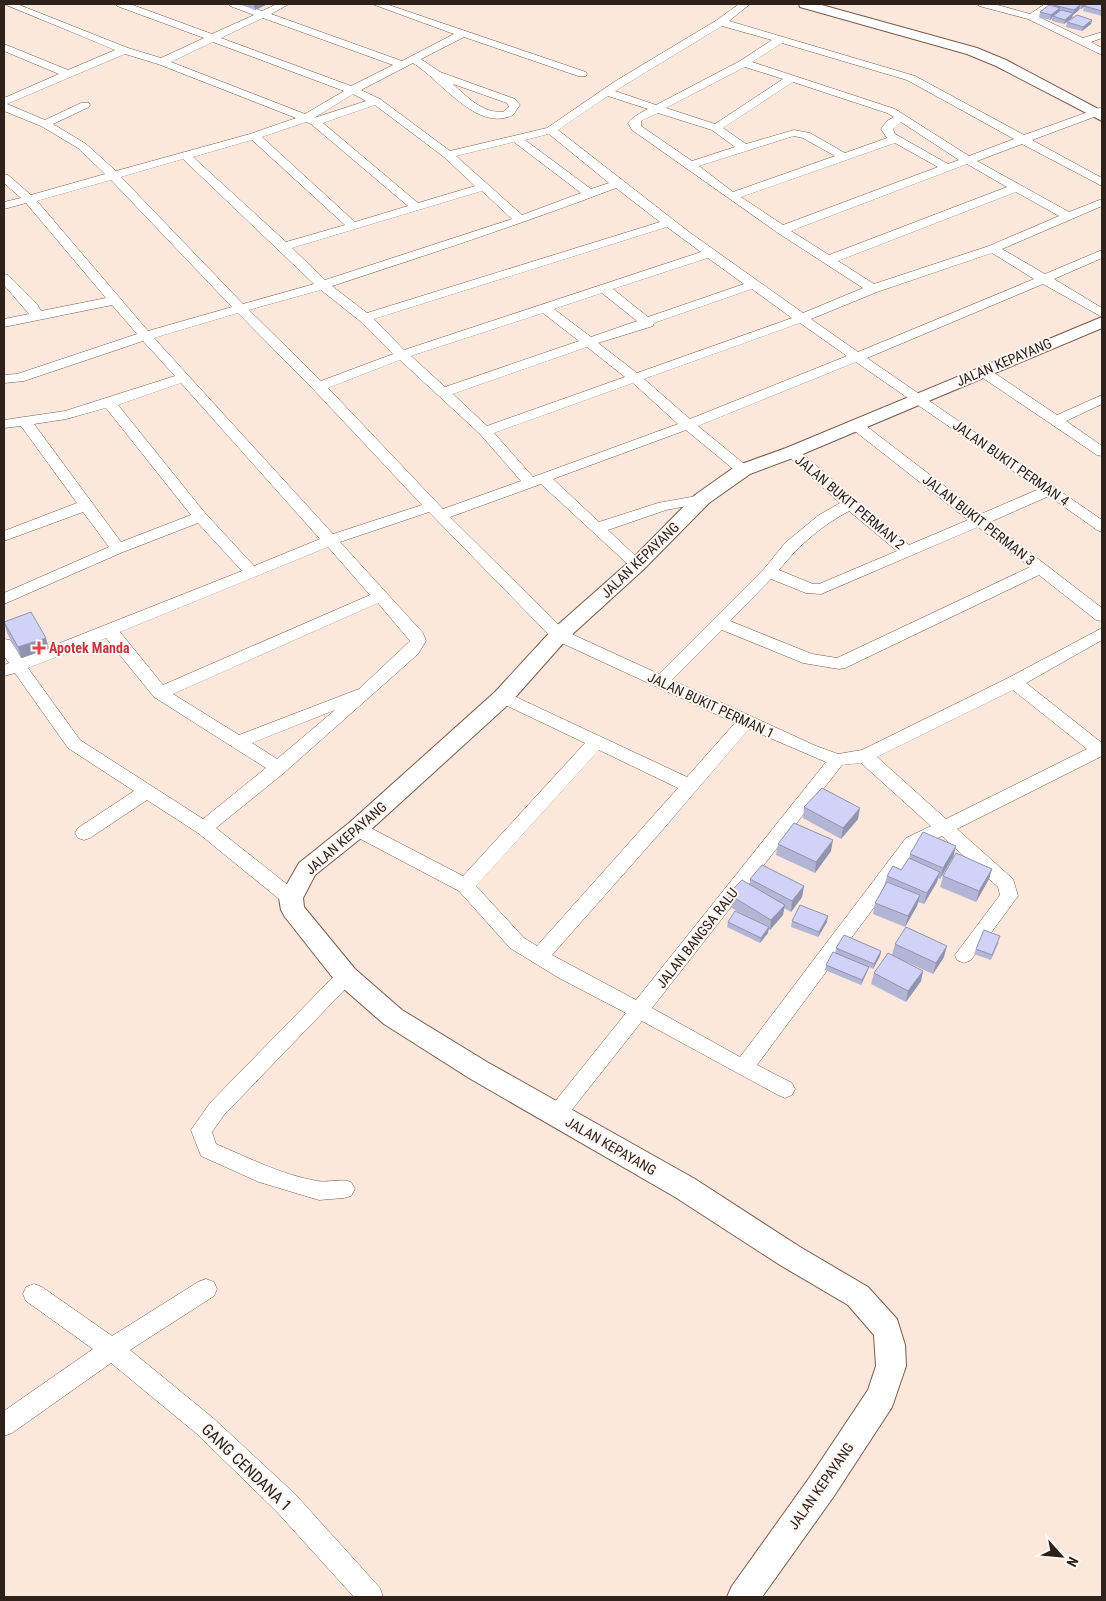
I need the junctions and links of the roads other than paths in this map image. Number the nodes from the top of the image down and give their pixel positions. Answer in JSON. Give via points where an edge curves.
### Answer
{"nodes":[{"id":1,"x":121,"y":4,"type":"edge"},
{"id":2,"x":234,"y":4,"type":"edge"},
{"id":3,"x":284,"y":4,"type":"edge"},
{"id":4,"x":377,"y":4,"type":"edge"},
{"id":5,"x":745,"y":4,"type":"edge"},
{"id":6,"x":805,"y":4,"type":"edge"},
{"id":7,"x":827,"y":4,"type":"edge"},
{"id":8,"x":983,"y":4,"type":"edge"},
{"id":9,"x":1051,"y":4,"type":"edge"},
{"id":10,"x":18,"y":5,"type":"edge"},
{"id":11,"x":4,"y":13,"type":"edge"},
{"id":12,"x":262,"y":14,"type":"junction"},
{"id":13,"x":1032,"y":17,"type":"junction"},
{"id":14,"x":721,"y":22,"type":"junction"},
{"id":15,"x":464,"y":33,"type":"junction"},
{"id":16,"x":1102,"y":35,"type":"edge"},
{"id":17,"x":212,"y":38,"type":"junction"},
{"id":18,"x":782,"y":39,"type":"junction"},
{"id":19,"x":1082,"y":42,"type":"junction"},
{"id":20,"x":4,"y":47,"type":"edge"},
{"id":21,"x":124,"y":50,"type":"junction"},
{"id":22,"x":1102,"y":52,"type":"edge"},
{"id":23,"x":414,"y":58,"type":"junction"},
{"id":24,"x":162,"y":62,"type":"junction"},
{"id":25,"x":744,"y":63,"type":"junction"},
{"id":26,"x":401,"y":64,"type":"junction"},
{"id":27,"x":67,"y":74,"type":"junction"},
{"id":28,"x":436,"y":74,"type":"junction"},
{"id":29,"x":582,"y":74,"type":"dead end"},
{"id":30,"x":792,"y":78,"type":"junction"},
{"id":31,"x":352,"y":90,"type":"junction"},
{"id":32,"x":606,"y":92,"type":"junction"},
{"id":33,"x":376,"y":101,"type":"junction"},
{"id":34,"x":4,"y":102,"type":"edge"},
{"id":35,"x":85,"y":105,"type":"dead end"},
{"id":36,"x":4,"y":107,"type":"edge"},
{"id":37,"x":657,"y":108,"type":"junction"},
{"id":38,"x":1100,"y":112,"type":"edge"},
{"id":39,"x":901,"y":118,"type":"junction"},
{"id":40,"x":310,"y":120,"type":"junction"},
{"id":41,"x":44,"y":124,"type":"junction"},
{"id":42,"x":716,"y":128,"type":"junction"},
{"id":43,"x":551,"y":130,"type":"junction"},
{"id":44,"x":254,"y":136,"type":"junction"},
{"id":45,"x":518,"y":139,"type":"junction"},
{"id":46,"x":896,"y":139,"type":"junction"},
{"id":47,"x":1025,"y":140,"type":"junction"},
{"id":48,"x":746,"y":149,"type":"junction"},
{"id":49,"x":185,"y":155,"type":"junction"},
{"id":50,"x":448,"y":155,"type":"junction"},
{"id":51,"x":844,"y":158,"type":"junction"},
{"id":52,"x":968,"y":160,"type":"junction"},
{"id":53,"x":690,"y":165,"type":"junction"},
{"id":54,"x":946,"y":168,"type":"junction"},
{"id":55,"x":113,"y":176,"type":"junction"},
{"id":56,"x":4,"y":177,"type":"edge"},
{"id":57,"x":1102,"y":183,"type":"edge"},
{"id":58,"x":616,"y":184,"type":"junction"},
{"id":59,"x":484,"y":187,"type":"junction"},
{"id":60,"x":1017,"y":187,"type":"junction"},
{"id":61,"x":591,"y":195,"type":"junction"},
{"id":62,"x":732,"y":196,"type":"junction"},
{"id":63,"x":29,"y":199,"type":"junction"},
{"id":64,"x":1102,"y":202,"type":"edge"},
{"id":65,"x":4,"y":206,"type":"edge"},
{"id":66,"x":416,"y":207,"type":"junction"},
{"id":67,"x":1068,"y":216,"type":"junction"},
{"id":68,"x":520,"y":220,"type":"junction"},
{"id":69,"x":669,"y":223,"type":"junction"},
{"id":70,"x":353,"y":226,"type":"junction"},
{"id":71,"x":782,"y":230,"type":"junction"},
{"id":72,"x":284,"y":247,"type":"junction"},
{"id":73,"x":993,"y":249,"type":"junction"},
{"id":74,"x":710,"y":252,"type":"junction"},
{"id":75,"x":1102,"y":254,"type":"edge"},
{"id":76,"x":828,"y":260,"type":"junction"},
{"id":77,"x":1042,"y":279,"type":"junction"},
{"id":78,"x":755,"y":284,"type":"junction"},
{"id":79,"x":7,"y":285,"type":"edge"},
{"id":80,"x":323,"y":285,"type":"junction"},
{"id":81,"x":603,"y":288,"type":"junction"},
{"id":82,"x":873,"y":288,"type":"junction"},
{"id":83,"x":116,"y":300,"type":"junction"},
{"id":84,"x":241,"y":307,"type":"junction"},
{"id":85,"x":544,"y":307,"type":"junction"},
{"id":86,"x":1102,"y":313,"type":"edge"},
{"id":87,"x":37,"y":316,"type":"junction"},
{"id":88,"x":365,"y":318,"type":"junction"},
{"id":89,"x":803,"y":318,"type":"junction"},
{"id":90,"x":1102,"y":322,"type":"edge"},
{"id":91,"x":4,"y":323,"type":"edge"},
{"id":92,"x":648,"y":323,"type":"junction"},
{"id":93,"x":145,"y":336,"type":"junction"},
{"id":94,"x":589,"y":344,"type":"junction"},
{"id":95,"x":402,"y":355,"type":"junction"},
{"id":96,"x":858,"y":357,"type":"junction"},
{"id":97,"x":982,"y":371,"type":"junction"},
{"id":98,"x":184,"y":378,"type":"junction"},
{"id":99,"x":635,"y":378,"type":"junction"},
{"id":100,"x":4,"y":379,"type":"edge"},
{"id":101,"x":319,"y":387,"type":"junction"},
{"id":102,"x":444,"y":392,"type":"junction"},
{"id":103,"x":919,"y":399,"type":"junction"},
{"id":104,"x":1102,"y":399,"type":"edge"},
{"id":105,"x":109,"y":403,"type":"junction"},
{"id":106,"x":1056,"y":420,"type":"junction"},
{"id":107,"x":25,"y":421,"type":"junction"},
{"id":108,"x":4,"y":424,"type":"edge"},
{"id":109,"x":688,"y":425,"type":"junction"},
{"id":110,"x":856,"y":425,"type":"junction"},
{"id":111,"x":485,"y":431,"type":"junction"},
{"id":112,"x":792,"y":452,"type":"junction"},
{"id":113,"x":1102,"y":452,"type":"edge"},
{"id":114,"x":743,"y":470,"type":"junction"},
{"id":115,"x":536,"y":481,"type":"junction"},
{"id":116,"x":1050,"y":490,"type":"junction"},
{"id":117,"x":702,"y":499,"type":"junction"},
{"id":118,"x":850,"y":504,"type":"junction"},
{"id":119,"x":87,"y":505,"type":"junction"},
{"id":120,"x":437,"y":511,"type":"junction"},
{"id":121,"x":201,"y":517,"type":"junction"},
{"id":122,"x":980,"y":520,"type":"junction"},
{"id":123,"x":1102,"y":527,"type":"edge"},
{"id":124,"x":597,"y":528,"type":"junction"},
{"id":125,"x":4,"y":536,"type":"edge"},
{"id":126,"x":331,"y":540,"type":"junction"},
{"id":127,"x":118,"y":549,"type":"junction"},
{"id":128,"x":908,"y":552,"type":"junction"},
{"id":129,"x":637,"y":565,"type":"junction"},
{"id":130,"x":1041,"y":568,"type":"junction"},
{"id":131,"x":770,"y":572,"type":"junction"},
{"id":132,"x":253,"y":573,"type":"junction"},
{"id":133,"x":381,"y":596,"type":"junction"},
{"id":134,"x":4,"y":599,"type":"edge"},
{"id":135,"x":1102,"y":616,"type":"edge"},
{"id":136,"x":720,"y":622,"type":"junction"},
{"id":137,"x":109,"y":630,"type":"junction"},
{"id":138,"x":1102,"y":633,"type":"edge"},
{"id":139,"x":560,"y":635,"type":"junction"},
{"id":140,"x":4,"y":644,"type":"edge"},
{"id":141,"x":11,"y":668,"type":"edge"},
{"id":142,"x":661,"y":682,"type":"junction"},
{"id":143,"x":1014,"y":682,"type":"junction"},
{"id":144,"x":366,"y":691,"type":"junction"},
{"id":145,"x":160,"y":693,"type":"junction"},
{"id":146,"x":503,"y":698,"type":"junction"},
{"id":147,"x":746,"y":720,"type":"junction"},
{"id":148,"x":237,"y":742,"type":"junction"},
{"id":149,"x":596,"y":742,"type":"junction"},
{"id":150,"x":1101,"y":750,"type":"edge"},
{"id":151,"x":865,"y":756,"type":"junction"},
{"id":152,"x":837,"y":760,"type":"junction"},
{"id":153,"x":279,"y":768,"type":"junction"},
{"id":154,"x":690,"y":786,"type":"junction"},
{"id":155,"x":146,"y":792,"type":"junction"},
{"id":156,"x":943,"y":826,"type":"junction"},
{"id":157,"x":204,"y":828,"type":"junction"},
{"id":158,"x":357,"y":830,"type":"junction"},
{"id":159,"x":84,"y":833,"type":"dead end"},
{"id":160,"x":466,"y":886,"type":"junction"},
{"id":161,"x":291,"y":898,"type":"junction"},
{"id":162,"x":964,"y":955,"type":"dead end"},
{"id":163,"x":538,"y":956,"type":"junction"},
{"id":164,"x":346,"y":976,"type":"junction"},
{"id":165,"x":640,"y":1011,"type":"junction"},
{"id":166,"x":743,"y":1068,"type":"junction"},
{"id":167,"x":785,"y":1089,"type":"dead end"},
{"id":168,"x":556,"y":1115,"type":"junction"},
{"id":169,"x":344,"y":1189,"type":"dead end"},
{"id":170,"x":206,"y":1289,"type":"dead end"},
{"id":171,"x":34,"y":1294,"type":"dead end"},
{"id":172,"x":112,"y":1349,"type":"junction"},
{"id":173,"x":4,"y":1425,"type":"edge"},
{"id":174,"x":371,"y":1597,"type":"edge"},
{"id":175,"x":743,"y":1597,"type":"edge"}],
"edges":[{"from":1,"to":17,"type":"street"},
{"from":2,"to":12,"type":"street"},
{"from":3,"to":12,"type":"street"},
{"from":4,"to":15,"type":"street"},
{"from":5,"to":14,"type":"street"},
{"from":6,"to":38,"type":"street","via":[[972,52]]},
{"from":7,"to":38,"type":"street","via":[[977,46],[1007,58]]},
{"from":8,"to":13,"type":"street"},
{"from":9,"to":13,"type":"street"},
{"from":10,"to":11,"type":"street"},
{"from":10,"to":21,"type":"street"},
{"from":12,"to":17,"type":"street"},
{"from":12,"to":26,"type":"street"},
{"from":13,"to":19,"type":"street"},
{"from":14,"to":18,"type":"street"},
{"from":14,"to":32,"type":"street"},
{"from":15,"to":23,"type":"street"},
{"from":15,"to":29,"type":"street"},
{"from":16,"to":19,"type":"street"},
{"from":17,"to":24,"type":"street"},
{"from":17,"to":31,"type":"street"},
{"from":18,"to":25,"type":"street"},
{"from":18,"to":47,"type":"street","via":[[912,78]]},
{"from":19,"to":22,"type":"street"},
{"from":20,"to":27,"type":"street"},
{"from":21,"to":24,"type":"street"},
{"from":21,"to":27,"type":"street"},
{"from":23,"to":26,"type":"street"},
{"from":23,"to":28,"type":"street"},
{"from":24,"to":40,"type":"street"},
{"from":25,"to":30,"type":"street"},
{"from":25,"to":37,"type":"street"},
{"from":26,"to":31,"type":"street"},
{"from":27,"to":34,"type":"street"},
{"from":28,"to":28,"type":"street","via":[[460,97],[488,115],[510,113],[516,105]]},
{"from":30,"to":39,"type":"street","via":[[857,99]]},
{"from":30,"to":42,"type":"street"},
{"from":31,"to":33,"type":"street"},
{"from":31,"to":40,"type":"street"},
{"from":32,"to":37,"type":"street"},
{"from":32,"to":43,"type":"street"},
{"from":33,"to":40,"type":"street"},
{"from":33,"to":50,"type":"street"},
{"from":35,"to":41,"type":"street"},
{"from":36,"to":41,"type":"street"},
{"from":37,"to":42,"type":"street"},
{"from":37,"to":53,"type":"street","via":[[637,119],[634,123],[636,128]]},
{"from":38,"to":47,"type":"street"},
{"from":39,"to":46,"type":"street","via":[[887,129]]},
{"from":39,"to":52,"type":"street"},
{"from":40,"to":44,"type":"street"},
{"from":40,"to":66,"type":"street"},
{"from":41,"to":55,"type":"street","via":[[82,146]]},
{"from":42,"to":48,"type":"street"},
{"from":43,"to":45,"type":"street"},
{"from":43,"to":58,"type":"street","name":"JALAN BUKIT PERMAN 4"},
{"from":44,"to":49,"type":"street"},
{"from":44,"to":70,"type":"street"},
{"from":45,"to":50,"type":"street"},
{"from":45,"to":61,"type":"street"},
{"from":46,"to":51,"type":"street"},
{"from":46,"to":54,"type":"street"},
{"from":47,"to":52,"type":"street"},
{"from":47,"to":57,"type":"street"},
{"from":48,"to":51,"type":"street","via":[[799,133]]},
{"from":48,"to":53,"type":"street"},
{"from":49,"to":55,"type":"street"},
{"from":49,"to":72,"type":"street"},
{"from":50,"to":59,"type":"street"},
{"from":51,"to":62,"type":"street"},
{"from":52,"to":54,"type":"street"},
{"from":52,"to":60,"type":"street"},
{"from":53,"to":62,"type":"street"},
{"from":54,"to":71,"type":"street"},
{"from":55,"to":63,"type":"street"},
{"from":55,"to":84,"type":"street"},
{"from":56,"to":63,"type":"street"},
{"from":58,"to":61,"type":"street"},
{"from":58,"to":69,"type":"street","name":"JALAN BUKIT PERMAN 4"},
{"from":59,"to":66,"type":"street"},
{"from":59,"to":68,"type":"street"},
{"from":60,"to":67,"type":"street"},
{"from":60,"to":76,"type":"street"},
{"from":61,"to":68,"type":"street"},
{"from":62,"to":71,"type":"street"},
{"from":63,"to":65,"type":"street"},
{"from":63,"to":83,"type":"street"},
{"from":64,"to":67,"type":"street"},
{"from":66,"to":70,"type":"street"},
{"from":67,"to":73,"type":"street"},
{"from":68,"to":80,"type":"street"},
{"from":69,"to":74,"type":"street","name":"JALAN BUKIT PERMAN 4"},
{"from":69,"to":88,"type":"street"},
{"from":70,"to":72,"type":"street"},
{"from":71,"to":76,"type":"street"},
{"from":72,"to":80,"type":"street"},
{"from":73,"to":77,"type":"street"},
{"from":73,"to":82,"type":"street"},
{"from":74,"to":78,"type":"street","name":"JALAN BUKIT PERMAN 4"},
{"from":74,"to":81,"type":"street"},
{"from":75,"to":77,"type":"street"},
{"from":76,"to":82,"type":"street"},
{"from":77,"to":86,"type":"street"},
{"from":77,"to":96,"type":"street"},
{"from":78,"to":89,"type":"street","name":"JALAN BUKIT PERMAN 4"},
{"from":78,"to":92,"type":"street"},
{"from":79,"to":87,"type":"street","via":[[32,307]]},
{"from":80,"to":84,"type":"street"},
{"from":80,"to":88,"type":"street"},
{"from":81,"to":85,"type":"street"},
{"from":81,"to":92,"type":"street"},
{"from":82,"to":89,"type":"street"},
{"from":83,"to":87,"type":"street"},
{"from":83,"to":93,"type":"street"},
{"from":84,"to":93,"type":"street"},
{"from":84,"to":101,"type":"street"},
{"from":85,"to":94,"type":"street"},
{"from":85,"to":95,"type":"street"},
{"from":87,"to":91,"type":"street"},
{"from":88,"to":95,"type":"street"},
{"from":89,"to":96,"type":"street","name":"JALAN BUKIT PERMAN 4"},
{"from":89,"to":99,"type":"street"},
{"from":90,"to":97,"type":"street","name":"JALAN KEPAYANG"},
{"from":92,"to":94,"type":"street"},
{"from":93,"to":98,"type":"street"},
{"from":93,"to":100,"type":"street","via":[[19,378]]},
{"from":94,"to":99,"type":"street"},
{"from":94,"to":102,"type":"street"},
{"from":95,"to":101,"type":"street"},
{"from":95,"to":102,"type":"street"},
{"from":96,"to":103,"type":"street","name":"JALAN BUKIT PERMAN 4"},
{"from":96,"to":109,"type":"street"},
{"from":97,"to":103,"type":"street","name":"JALAN KEPAYANG"},
{"from":97,"to":106,"type":"street"},
{"from":98,"to":105,"type":"street"},
{"from":98,"to":126,"type":"street"},
{"from":99,"to":109,"type":"street"},
{"from":99,"to":111,"type":"street"},
{"from":101,"to":120,"type":"street"},
{"from":102,"to":111,"type":"street"},
{"from":103,"to":110,"type":"street","name":"JALAN KEPAYANG"},
{"from":103,"to":116,"type":"street","name":"JALAN BUKIT PERMAN 4"},
{"from":104,"to":106,"type":"street"},
{"from":105,"to":107,"type":"street","via":[[66,415]]},
{"from":105,"to":121,"type":"street"},
{"from":106,"to":113,"type":"street"},
{"from":107,"to":108,"type":"street"},
{"from":107,"to":119,"type":"street"},
{"from":109,"to":114,"type":"street"},
{"from":109,"to":115,"type":"street"},
{"from":110,"to":112,"type":"street","name":"JALAN KEPAYANG"},
{"from":110,"to":122,"type":"street","name":"JALAN BUKIT PERMAN 3"},
{"from":111,"to":115,"type":"street"},
{"from":112,"to":114,"type":"street","name":"JALAN KEPAYANG"},
{"from":112,"to":118,"type":"street","name":"JALAN BUKIT PERMAN 2"},
{"from":114,"to":117,"type":"street","name":"JALAN KEPAYANG"},
{"from":115,"to":120,"type":"street"},
{"from":115,"to":124,"type":"street"},
{"from":116,"to":122,"type":"street"},
{"from":116,"to":123,"type":"street","name":"JALAN BUKIT PERMAN 4"},
{"from":117,"to":124,"type":"street","via":[[663,506]]},
{"from":117,"to":129,"type":"street","name":"JALAN KEPAYANG"},
{"from":118,"to":128,"type":"street","name":"JALAN BUKIT PERMAN 2"},
{"from":118,"to":131,"type":"street","via":[[824,518],[791,545]]},
{"from":119,"to":125,"type":"street"},
{"from":119,"to":127,"type":"street"},
{"from":120,"to":126,"type":"street"},
{"from":120,"to":139,"type":"street"},
{"from":121,"to":127,"type":"street"},
{"from":121,"to":132,"type":"street"},
{"from":122,"to":128,"type":"street"},
{"from":122,"to":130,"type":"street","name":"JALAN BUKIT PERMAN 3"},
{"from":124,"to":129,"type":"street"},
{"from":126,"to":132,"type":"street"},
{"from":126,"to":133,"type":"street"},
{"from":127,"to":134,"type":"street"},
{"from":128,"to":131,"type":"street","via":[[821,589],[811,589]]},
{"from":129,"to":139,"type":"street","name":"JALAN KEPAYANG"},
{"from":130,"to":135,"type":"street","name":"JALAN BUKIT PERMAN 3"},
{"from":130,"to":136,"type":"street","via":[[839,664],[809,659]]},
{"from":131,"to":136,"type":"street"},
{"from":132,"to":137,"type":"street"},
{"from":133,"to":144,"type":"street","via":[[418,641]]},
{"from":133,"to":145,"type":"street"},
{"from":136,"to":142,"type":"street"},
{"from":137,"to":141,"type":"street"},
{"from":137,"to":145,"type":"street"},
{"from":138,"to":143,"type":"street","name":"JALAN BUKIT PERMAN 1"},
{"from":139,"to":142,"type":"street","name":"JALAN BUKIT PERMAN 1"},
{"from":139,"to":146,"type":"street","name":"JALAN KEPAYANG"},
{"from":140,"to":141,"type":"street"},
{"from":141,"to":155,"type":"street","via":[[74,744]]},
{"from":142,"to":147,"type":"street","name":"JALAN BUKIT PERMAN 1"},
{"from":143,"to":150,"type":"street"},
{"from":143,"to":151,"type":"street","name":"JALAN BUKIT PERMAN 1"},
{"from":144,"to":148,"type":"street"},
{"from":144,"to":153,"type":"street"},
{"from":145,"to":148,"type":"street"},
{"from":146,"to":149,"type":"street"},
{"from":146,"to":158,"type":"street","name":"JALAN KEPAYANG"},
{"from":147,"to":152,"type":"street","name":"JALAN BUKIT PERMAN 1"},
{"from":147,"to":154,"type":"street"},
{"from":148,"to":153,"type":"street"},
{"from":149,"to":154,"type":"street"},
{"from":149,"to":160,"type":"street"},
{"from":150,"to":156,"type":"street"},
{"from":151,"to":152,"type":"street","name":"JALAN BUKIT PERMAN 1"},
{"from":151,"to":156,"type":"street"},
{"from":152,"to":165,"type":"street","name":"JALAN BANGSA RALU"},
{"from":153,"to":157,"type":"street"},
{"from":154,"to":163,"type":"street"},
{"from":155,"to":157,"type":"street"},
{"from":155,"to":159,"type":"street"},
{"from":156,"to":162,"type":"street","via":[[1007,884],[1009,896]]},
{"from":156,"to":166,"type":"street","via":[[912,843]]},
{"from":157,"to":161,"type":"street"},
{"from":158,"to":160,"type":"street"},
{"from":158,"to":161,"type":"street","name":"JALAN KEPAYANG","via":[[307,869]]},
{"from":160,"to":163,"type":"street","via":[[517,944]]},
{"from":161,"to":164,"type":"street","name":"JALAN KEPAYANG","via":[[294,910]]},
{"from":163,"to":165,"type":"street"},
{"from":164,"to":168,"type":"street","name":"JALAN KEPAYANG","via":[[393,1016]]},
{"from":164,"to":169,"type":"street","via":[[217,1109],[201,1130],[208,1150],[266,1175],[320,1191]]},
{"from":165,"to":166,"type":"street"},
{"from":165,"to":168,"type":"street","name":"JALAN BANGSA RALU"},
{"from":166,"to":167,"type":"street"},
{"from":168,"to":175,"type":"street","name":"JALAN KEPAYANG","via":[[685,1188],[858,1296],[886,1329],[891,1366],[881,1397]]},
{"from":170,"to":172,"type":"street"},
{"from":171,"to":172,"type":"street","name":"GANG CENDANA 1"},
{"from":172,"to":173,"type":"street"},
{"from":172,"to":174,"type":"street","name":"GANG CENDANA 1","via":[[212,1432],[286,1503]]}]}
